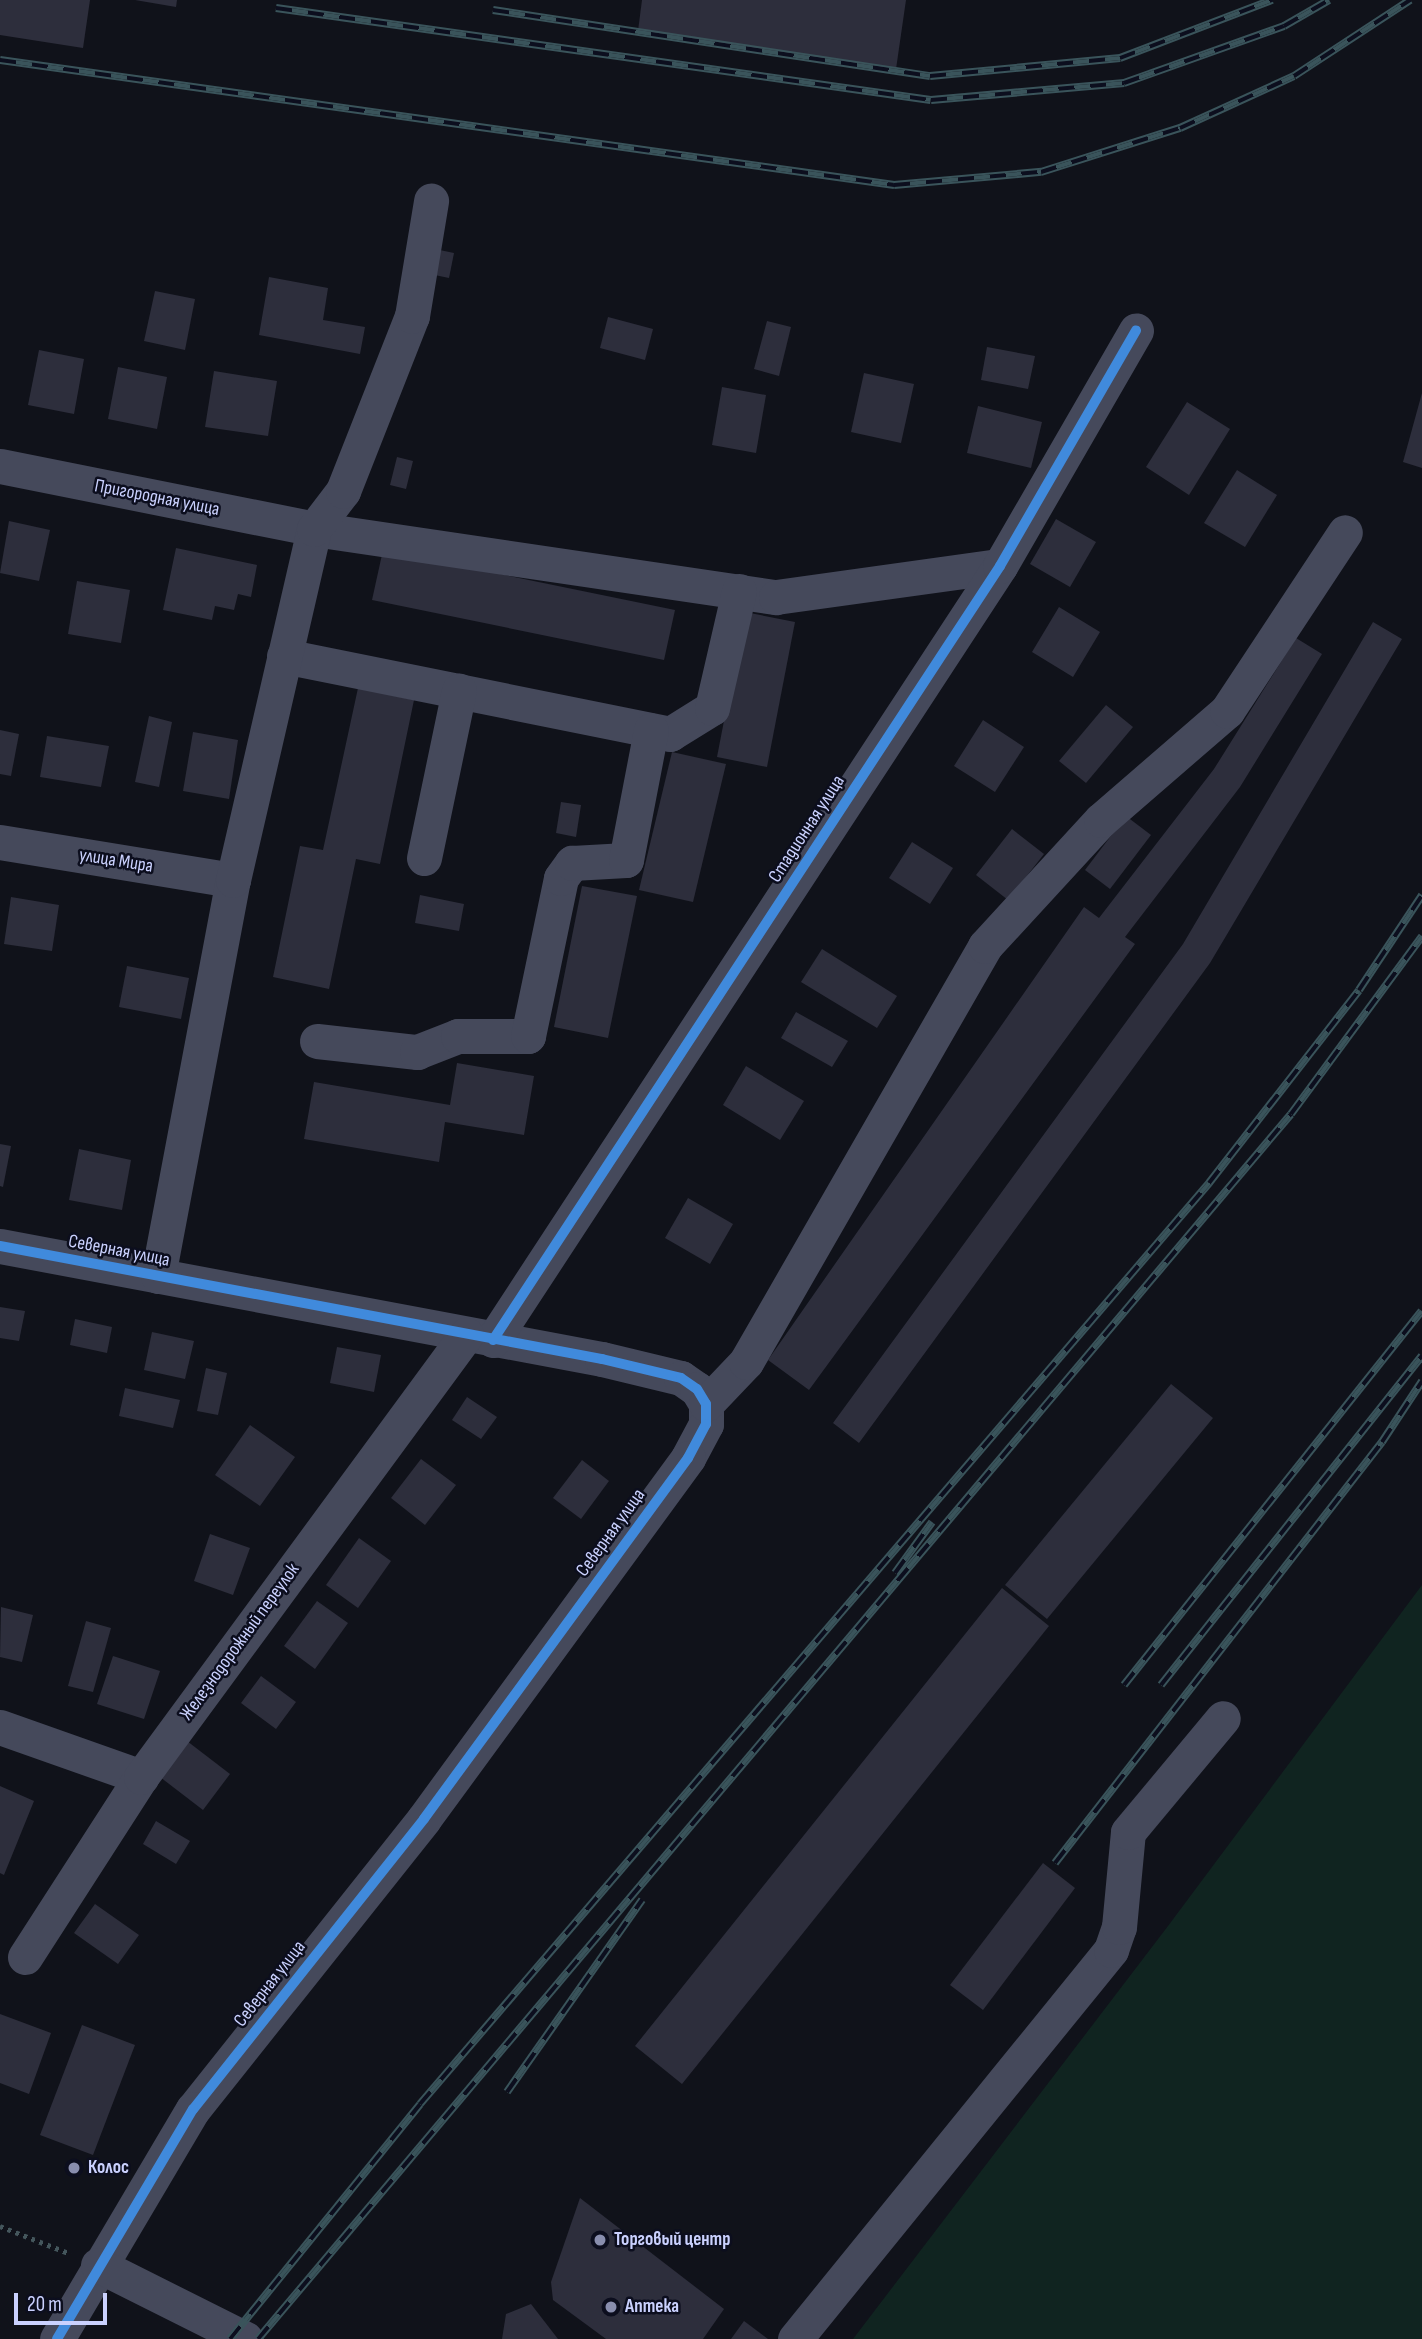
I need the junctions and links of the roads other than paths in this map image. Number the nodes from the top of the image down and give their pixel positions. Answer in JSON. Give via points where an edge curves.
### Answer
{"nodes":[{"id":1,"x":431,"y":201,"type":"dead end"},
{"id":2,"x":1136,"y":330,"type":"dead end"},
{"id":3,"x":0,"y":466,"type":"edge"},
{"id":4,"x":314,"y":529,"type":"junction"},
{"id":5,"x":1345,"y":532,"type":"dead end"},
{"id":6,"x":1000,"y":566,"type":"junction"},
{"id":7,"x":738,"y":591,"type":"junction"},
{"id":8,"x":284,"y":656,"type":"junction"},
{"id":9,"x":459,"y":691,"type":"junction"},
{"id":10,"x":651,"y":730,"type":"junction"},
{"id":11,"x":0,"y":842,"type":"edge"},
{"id":12,"x":424,"y":858,"type":"dead end"},
{"id":13,"x":233,"y":880,"type":"junction"},
{"id":14,"x":317,"y":1041,"type":"dead end"},
{"id":15,"x":0,"y":1246,"type":"edge"},
{"id":16,"x":158,"y":1276,"type":"junction"},
{"id":17,"x":479,"y":1337,"type":"junction"},
{"id":18,"x":706,"y":1404,"type":"junction"},
{"id":19,"x":1223,"y":1718,"type":"dead end"},
{"id":20,"x":0,"y":1727,"type":"edge"},
{"id":21,"x":141,"y":1777,"type":"junction"},
{"id":22,"x":25,"y":1956,"type":"dead end"},
{"id":23,"x":97,"y":2264,"type":"junction"},
{"id":24,"x":57,"y":2339,"type":"edge"},
{"id":25,"x":246,"y":2339,"type":"edge"},
{"id":26,"x":795,"y":2339,"type":"edge"}],
"edges":[{"from":1,"to":4,"type":"street","via":[[412,316],[343,491]]},
{"from":2,"to":6,"type":"street","name":"Стадионная улица"},
{"from":3,"to":4,"type":"street","name":"Пригородная улица"},
{"from":4,"to":7,"type":"street"},
{"from":4,"to":8,"type":"street"},
{"from":5,"to":18,"type":"street","via":[[1227,711],[1101,820],[985,946],[746,1362]]},
{"from":6,"to":7,"type":"street","via":[[776,597]]},
{"from":6,"to":17,"type":"street","name":"Стадионная улица"},
{"from":7,"to":10,"type":"street","via":[[712,708],[670,734]]},
{"from":8,"to":9,"type":"street"},
{"from":8,"to":13,"type":"street"},
{"from":9,"to":10,"type":"street"},
{"from":9,"to":12,"type":"street"},
{"from":10,"to":14,"type":"street","via":[[626,860],[572,863],[561,878],[528,1036],[458,1036],[417,1052]]},
{"from":11,"to":13,"type":"street","name":"улица Мира"},
{"from":13,"to":16,"type":"street"},
{"from":15,"to":16,"type":"street","name":"Северная улица"},
{"from":16,"to":17,"type":"street","name":"Северная улица"},
{"from":17,"to":18,"type":"street","name":"Северная улица","via":[[681,1378]]},
{"from":17,"to":21,"type":"street","name":"Железнодорожный переулок"},
{"from":18,"to":23,"type":"street","name":"Северная улица","via":[[706,1424],[688,1458],[424,1819],[193,2109]]},
{"from":19,"to":26,"type":"street","via":[[1128,1832],[1119,1927],[1111,1950]]},
{"from":20,"to":21,"type":"street"},
{"from":21,"to":22,"type":"street","name":"Железнодорожный переулок"},
{"from":23,"to":24,"type":"street","name":"Северная улица"},
{"from":23,"to":25,"type":"street"}]}
